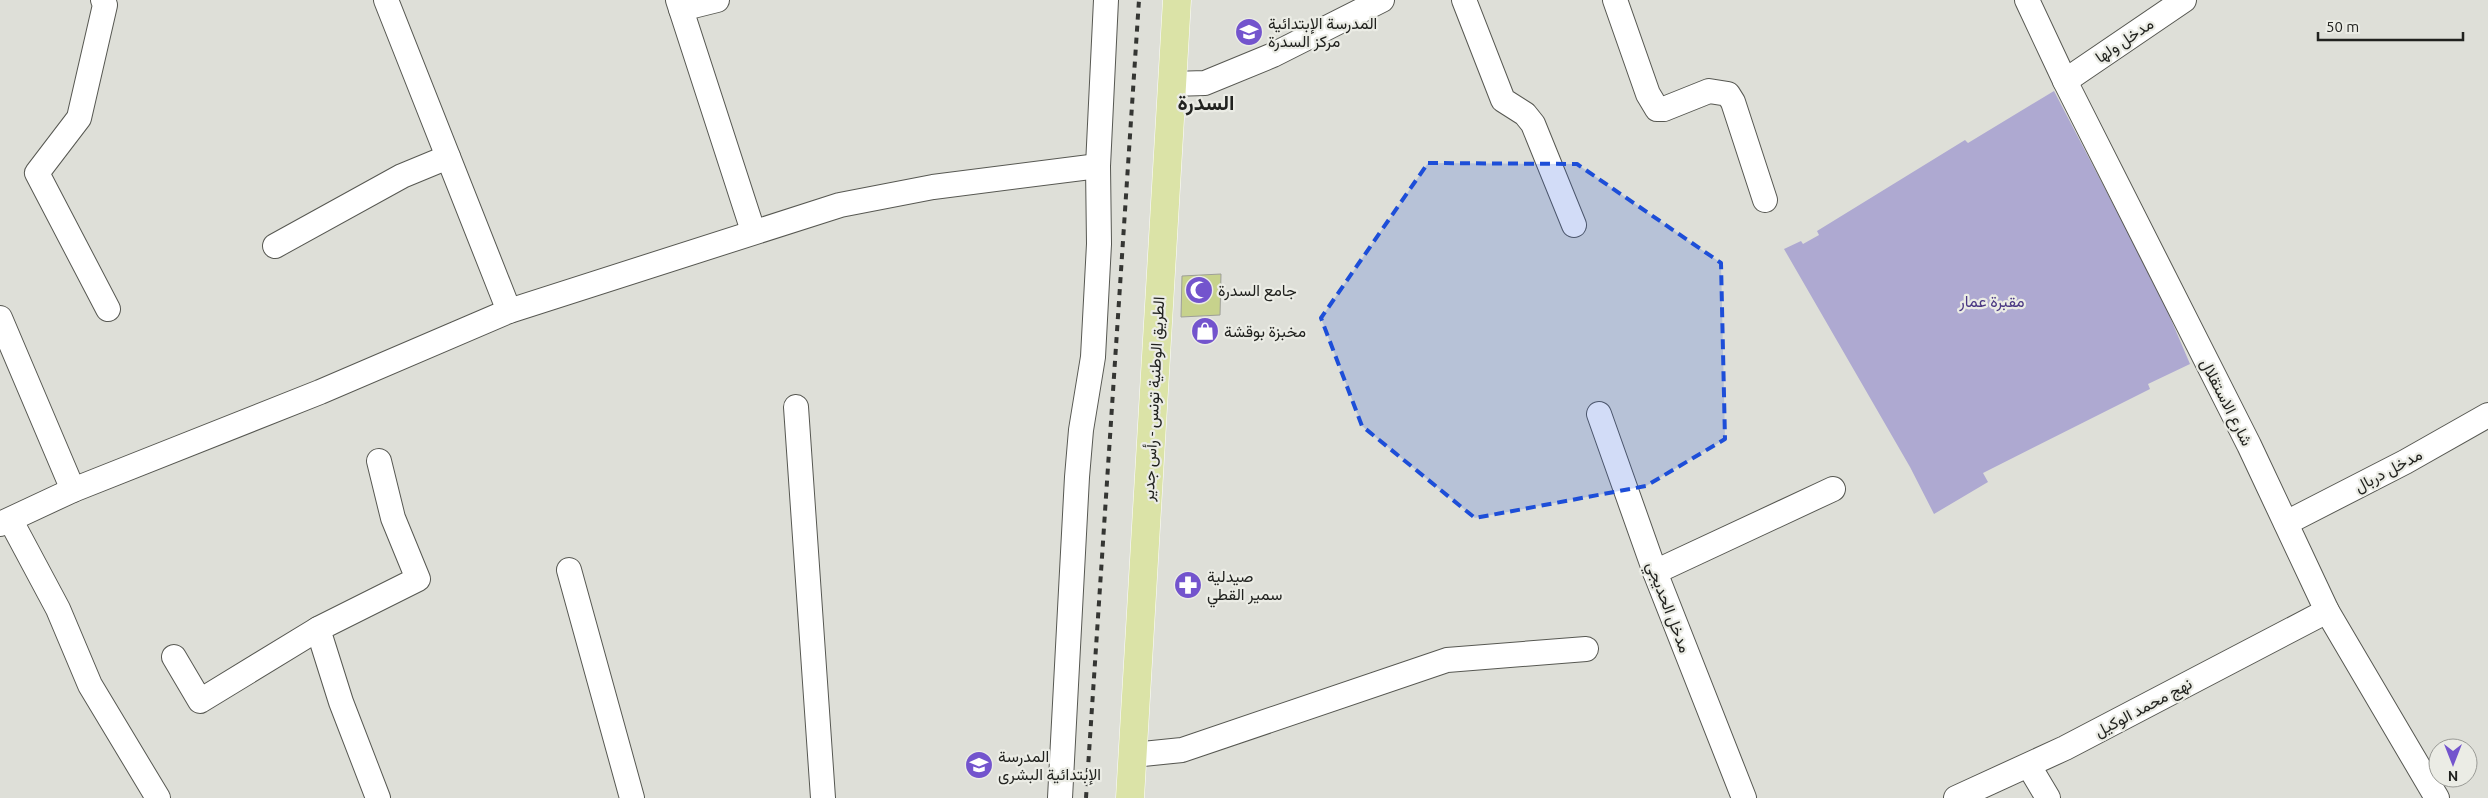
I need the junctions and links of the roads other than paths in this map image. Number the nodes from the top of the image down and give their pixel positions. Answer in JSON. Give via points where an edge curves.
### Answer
{"nodes":[{"id":1,"x":103,"y":0,"type":"edge"},
{"id":2,"x":386,"y":0,"type":"edge"},
{"id":3,"x":716,"y":0,"type":"edge"},
{"id":4,"x":1106,"y":0,"type":"edge"},
{"id":5,"x":1177,"y":0,"type":"edge"},
{"id":6,"x":1382,"y":0,"type":"edge"},
{"id":7,"x":1464,"y":0,"type":"edge"},
{"id":8,"x":1615,"y":0,"type":"edge"},
{"id":9,"x":2026,"y":0,"type":"edge"},
{"id":10,"x":2184,"y":0,"type":"edge"},
{"id":11,"x":680,"y":5,"type":"edge"},
{"id":12,"x":2065,"y":81,"type":"junction"},
{"id":13,"x":1172,"y":84,"type":"junction"},
{"id":14,"x":448,"y":156,"type":"junction"},
{"id":15,"x":1098,"y":166,"type":"junction"},
{"id":16,"x":1765,"y":200,"type":"dead end"},
{"id":17,"x":1574,"y":225,"type":"dead end"},
{"id":18,"x":753,"y":232,"type":"junction"},
{"id":19,"x":275,"y":246,"type":"dead end"},
{"id":20,"x":108,"y":309,"type":"dead end"},
{"id":21,"x":509,"y":311,"type":"junction"},
{"id":22,"x":0,"y":318,"type":"edge"},
{"id":23,"x":796,"y":406,"type":"dead end"},
{"id":24,"x":1599,"y":414,"type":"dead end"},
{"id":25,"x":2488,"y":415,"type":"edge"},
{"id":26,"x":379,"y":462,"type":"dead end"},
{"id":27,"x":1833,"y":489,"type":"dead end"},
{"id":28,"x":72,"y":490,"type":"junction"},
{"id":29,"x":5,"y":522,"type":"edge"},
{"id":30,"x":2286,"y":523,"type":"junction"},
{"id":31,"x":569,"y":570,"type":"dead end"},
{"id":32,"x":1655,"y":572,"type":"junction"},
{"id":33,"x":2327,"y":611,"type":"junction"},
{"id":34,"x":318,"y":630,"type":"junction"},
{"id":35,"x":1586,"y":650,"type":"dead end"},
{"id":36,"x":174,"y":657,"type":"dead end"},
{"id":37,"x":1133,"y":755,"type":"junction"},
{"id":38,"x":2030,"y":766,"type":"junction"},
{"id":39,"x":1961,"y":797,"type":"edge"},
{"id":40,"x":158,"y":798,"type":"edge"},
{"id":41,"x":378,"y":798,"type":"edge"},
{"id":42,"x":632,"y":798,"type":"edge"},
{"id":43,"x":823,"y":798,"type":"edge"},
{"id":44,"x":1060,"y":798,"type":"edge"},
{"id":45,"x":1130,"y":798,"type":"edge"},
{"id":46,"x":1744,"y":798,"type":"edge"},
{"id":47,"x":2048,"y":798,"type":"edge"},
{"id":48,"x":2437,"y":798,"type":"edge"}],
"edges":[{"from":1,"to":20,"type":"street","via":[[105,5],[80,118],[37,173]]},
{"from":2,"to":14,"type":"street"},
{"from":3,"to":11,"type":"street"},
{"from":4,"to":15,"type":"street"},
{"from":5,"to":13,"type":"main road","name":"الطريق الوطنية تونس - رأس جدير"},
{"from":6,"to":13,"type":"street","via":[[1273,55],[1205,83]]},
{"from":7,"to":17,"type":"street","via":[[1503,100],[1525,114],[1533,124]]},
{"from":8,"to":16,"type":"street","via":[[1648,94],[1657,109],[1709,91],[1728,94]]},
{"from":9,"to":12,"type":"street","name":"شارع الاستقلال"},
{"from":10,"to":12,"type":"street","name":"مدخل ولها"},
{"from":11,"to":18,"type":"street"},
{"from":12,"to":30,"type":"street","name":"شارع الاستقلال"},
{"from":13,"to":37,"type":"main road","name":"الطريق الوطنية تونس - رأس جدير"},
{"from":14,"to":19,"type":"street","via":[[402,176]]},
{"from":14,"to":21,"type":"street"},
{"from":15,"to":18,"type":"street","via":[[923,189],[840,205]]},
{"from":15,"to":44,"type":"street","via":[[1099,244],[1093,357],[1077,477]]},
{"from":18,"to":21,"type":"street"},
{"from":21,"to":28,"type":"street","via":[[320,392]]},
{"from":22,"to":28,"type":"street"},
{"from":23,"to":43,"type":"street"},
{"from":24,"to":32,"type":"street","name":"مدخل الحديجي"},
{"from":25,"to":30,"type":"street","name":"مدخل دربال"},
{"from":26,"to":34,"type":"street","via":[[393,518],[418,579]]},
{"from":27,"to":32,"type":"street"},
{"from":28,"to":29,"type":"street"},
{"from":29,"to":40,"type":"street","via":[[58,609],[90,685]]},
{"from":30,"to":33,"type":"street","name":"شارع الاستقلال"},
{"from":31,"to":42,"type":"street"},
{"from":32,"to":46,"type":"street","name":"مدخل الحديجي"},
{"from":33,"to":38,"type":"street","name":"نهج محمد الوكيل"},
{"from":33,"to":48,"type":"street","name":"شارع الاستقلال"},
{"from":34,"to":36,"type":"street","via":[[200,701]]},
{"from":34,"to":41,"type":"street","via":[[341,702]]},
{"from":35,"to":37,"type":"street","via":[[1447,660],[1182,750]]},
{"from":37,"to":45,"type":"main road","name":"الطريق الوطنية تونس - رأس جدير"},
{"from":38,"to":39,"type":"street","name":"نهج محمد الوكيل"},
{"from":38,"to":47,"type":"street"}]}
